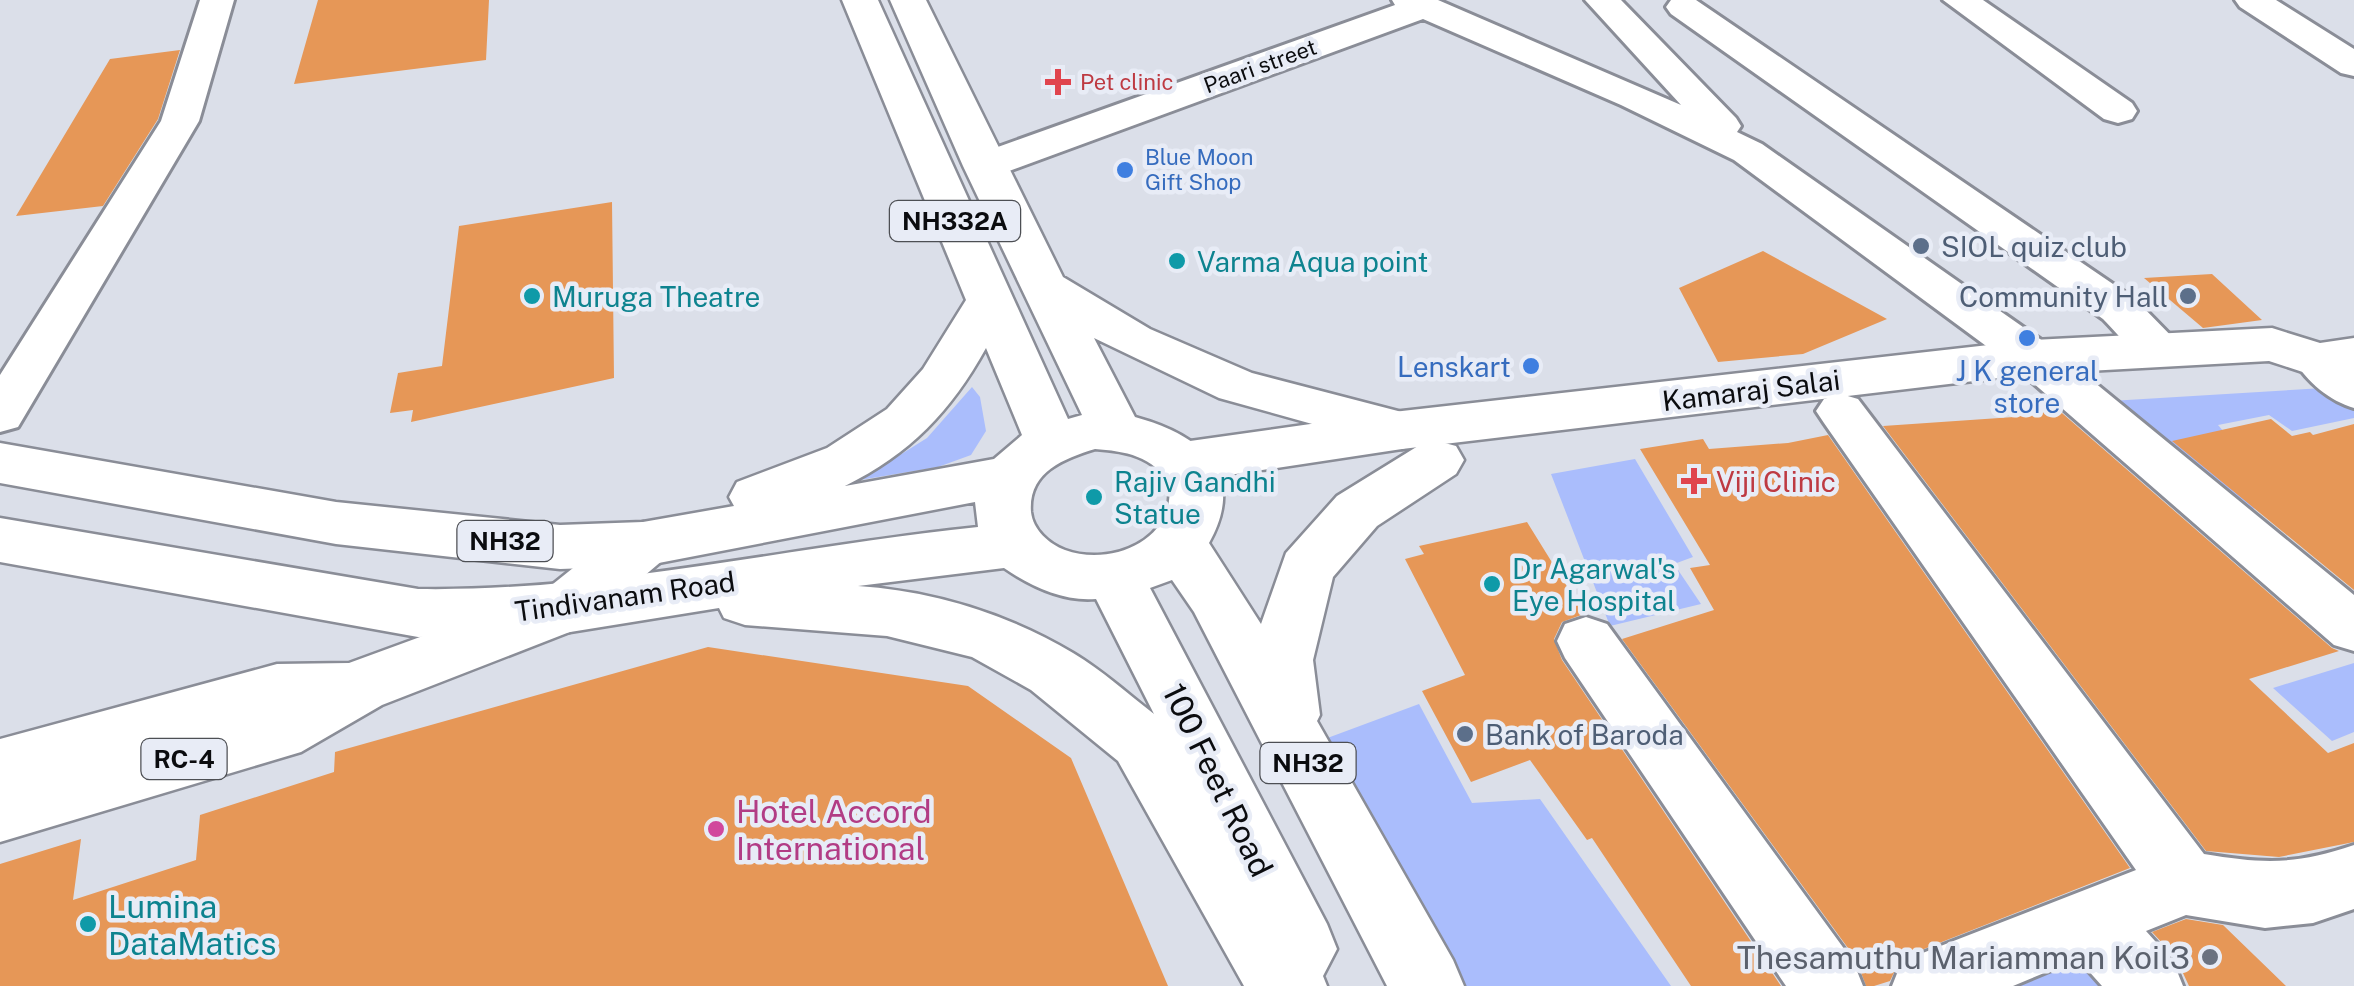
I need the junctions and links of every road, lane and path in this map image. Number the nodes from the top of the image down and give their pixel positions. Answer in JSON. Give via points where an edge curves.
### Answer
{"nodes":[{"id":1,"x":218,"y":0,"type":"edge"},
{"id":2,"x":860,"y":0,"type":"edge"},
{"id":3,"x":908,"y":0,"type":"edge"},
{"id":4,"x":1602,"y":0,"type":"edge"},
{"id":5,"x":1728,"y":0,"type":"edge"},
{"id":6,"x":2017,"y":0,"type":"edge"},
{"id":7,"x":2252,"y":0,"type":"edge"},
{"id":8,"x":1415,"y":3,"type":"edge"},
{"id":9,"x":1964,"y":3,"type":"edge"},
{"id":10,"x":2354,"y":65,"type":"edge"},
{"id":11,"x":2118,"y":111,"type":"dead end"},
{"id":12,"x":1748,"y":152,"type":"junction"},
{"id":13,"x":984,"y":166,"type":"junction"},
{"id":14,"x":1043,"y":286,"type":"junction"},
{"id":15,"x":989,"y":300,"type":"junction"},
{"id":16,"x":2160,"y":349,"type":"junction"},
{"id":17,"x":2342,"y":368,"type":"edge"},
{"id":18,"x":2050,"y":373,"type":"junction"},
{"id":19,"x":1841,"y":411,"type":"junction"},
{"id":20,"x":0,"y":416,"type":"edge"},
{"id":21,"x":1116,"y":431,"type":"junction"},
{"id":22,"x":1420,"y":445,"type":"junction"},
{"id":23,"x":1030,"y":459,"type":"junction"},
{"id":24,"x":0,"y":463,"type":"edge"},
{"id":25,"x":1187,"y":502,"type":"junction"},
{"id":26,"x":0,"y":540,"type":"edge"},
{"id":27,"x":643,"y":544,"type":"junction"},
{"id":28,"x":1014,"y":545,"type":"junction"},
{"id":29,"x":560,"y":546,"type":"junction"},
{"id":30,"x":1114,"y":576,"type":"junction"},
{"id":31,"x":688,"y":588,"type":"junction"},
{"id":32,"x":564,"y":609,"type":"junction"},
{"id":33,"x":2354,"y":628,"type":"edge"},
{"id":34,"x":1586,"y":641,"type":"dead end"},
{"id":35,"x":360,"y":686,"type":"junction"},
{"id":36,"x":1290,"y":730,"type":"junction"},
{"id":37,"x":0,"y":768,"type":"edge"},
{"id":38,"x":0,"y":811,"type":"edge"},
{"id":39,"x":2354,"y":877,"type":"edge"},
{"id":40,"x":2185,"y":883,"type":"junction"},
{"id":41,"x":2090,"y":921,"type":"junction"},
{"id":42,"x":1290,"y":986,"type":"edge"},
{"id":43,"x":1319,"y":986,"type":"edge"},
{"id":44,"x":1427,"y":986,"type":"edge"},
{"id":45,"x":1828,"y":986,"type":"edge"},
{"id":46,"x":1927,"y":986,"type":"edge"},
{"id":47,"x":2148,"y":986,"type":"edge"}],
"edges":[{"from":1,"to":20,"type":"street","via":[[180,121]]},
{"from":2,"to":15,"type":"main road","number":"NH332A"},
{"from":3,"to":13,"type":"main road","number":"NH332A"},
{"from":4,"to":12,"type":"street"},
{"from":5,"to":16,"type":"street","via":[[1683,7],[2119,309]]},
{"from":6,"to":9,"type":"street"},
{"from":7,"to":10,"type":"street"},
{"from":8,"to":12,"type":"street"},
{"from":8,"to":13,"type":"street","name":"Paari street"},
{"from":9,"to":11,"type":"street"},
{"from":12,"to":18,"type":"street"},
{"from":13,"to":14,"type":"main road","number":"NH332A"},
{"from":14,"to":21,"type":"main road","number":"NH332A"},
{"from":14,"to":22,"type":"main road","via":[[1133,340],[1237,386]]},
{"from":15,"to":23,"type":"main road","number":"NH332A"},
{"from":15,"to":29,"type":"main road","via":[[924,404],[872,449],[805,482],[705,514]]},
{"from":16,"to":17,"type":"main road","name":"Kamaraj Salai","via":[[2272,344]]},
{"from":16,"to":18,"type":"main road","name":"Kamaraj Salai"},
{"from":17,"to":18,"type":"main road","name":"Kamaraj Salai","via":[[2302,378]]},
{"from":18,"to":19,"type":"main road","name":"Kamaraj Salai"},
{"from":18,"to":22,"type":"main road","name":"Kamaraj Salai"},
{"from":18,"to":33,"type":"street"},
{"from":19,"to":22,"type":"main road","name":"Kamaraj Salai"},
{"from":19,"to":40,"type":"street"},
{"from":21,"to":23,"type":"main road","via":[[1094,430]]},
{"from":21,"to":25,"type":"main road","via":[[1166,447]]},
{"from":22,"to":25,"type":"main road","name":"Kamaraj Salai"},
{"from":22,"to":36,"type":"main road","via":[[1306,569],[1282,660]]},
{"from":23,"to":27,"type":"main road","number":"NH32"},
{"from":23,"to":28,"type":"main road","via":[[1000,499],[1002,523]]},
{"from":24,"to":29,"type":"main road","number":"NH32","via":[[336,523]]},
{"from":25,"to":30,"type":"main road","via":[[1162,559]]},
{"from":25,"to":36,"type":"main road","number":"NH32","via":[[1215,596]]},
{"from":26,"to":32,"type":"main road","name":"Tindivanam Road","via":[[418,612]]},
{"from":27,"to":29,"type":"main road","number":"NH32"},
{"from":27,"to":32,"type":"main road","number":"RC-4"},
{"from":28,"to":30,"type":"main road","via":[[1057,572]]},
{"from":28,"to":31,"type":"main road","name":"Tindivanam Road"},
{"from":30,"to":43,"type":"main road","name":"100 Feet Road","number":"NH32"},
{"from":31,"to":32,"type":"main road","name":"Tindivanam Road"},
{"from":31,"to":42,"type":"main road","via":[[752,602],[887,612],[987,636],[1053,672],[1141,742]]},
{"from":32,"to":35,"type":"main road","number":"RC-4"},
{"from":34,"to":45,"type":"street"},
{"from":35,"to":37,"type":"main road","number":"RC-4","via":[[277,691]]},
{"from":35,"to":38,"type":"main road","number":"RC-4","via":[[278,732]]},
{"from":36,"to":44,"type":"main road","number":"NH32"},
{"from":39,"to":40,"type":"street","via":[[2313,891],[2265,896]]},
{"from":40,"to":41,"type":"street"},
{"from":41,"to":46,"type":"street"},
{"from":41,"to":47,"type":"street"}]}
